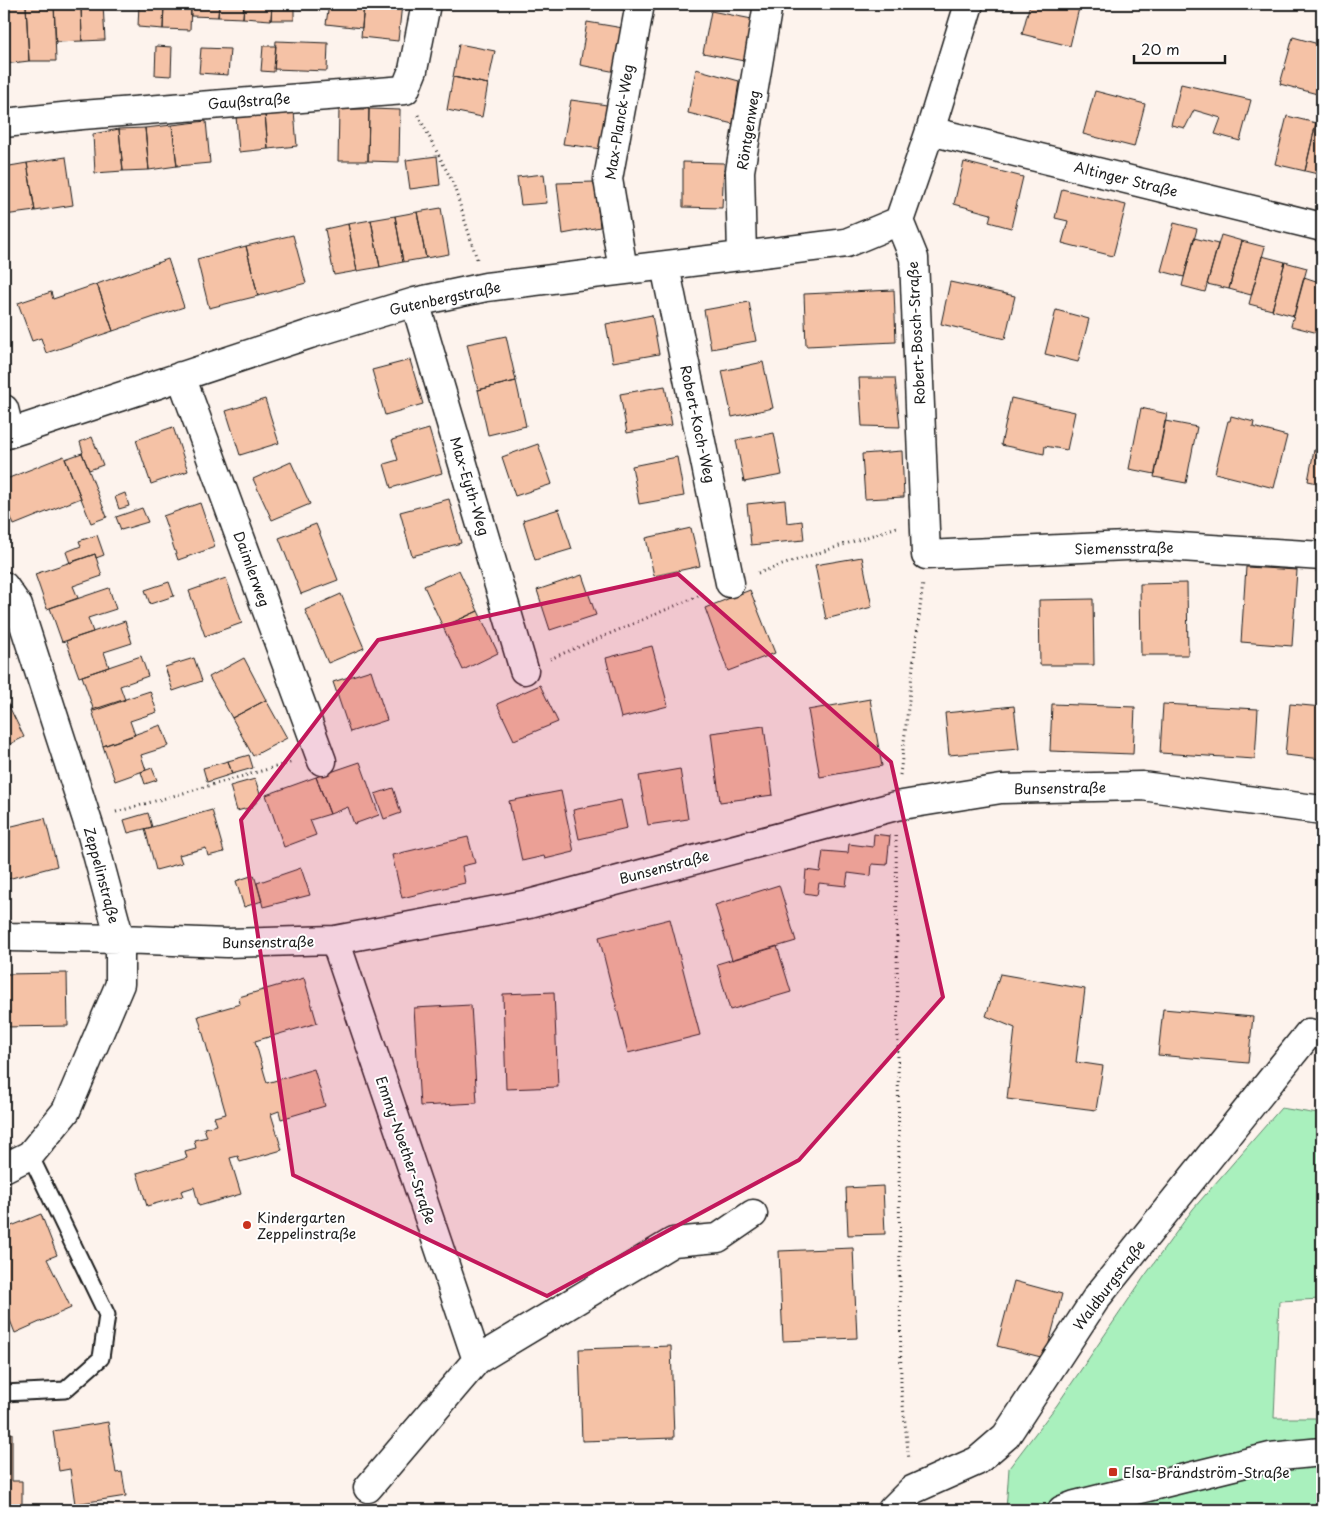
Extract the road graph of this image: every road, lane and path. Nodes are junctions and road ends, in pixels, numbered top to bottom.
1 (426, 4) edge
2 (640, 4) edge
3 (768, 4) edge
4 (969, 4) edge
5 (405, 90) junction
6 (4, 123) edge
7 (930, 131) junction
8 (899, 221) junction
9 (1322, 227) edge
10 (742, 256) junction
11 (665, 266) junction
12 (623, 270) junction
13 (486, 287) junction
14 (415, 302) junction
15 (181, 376) junction
16 (6, 426) edge
17 (926, 555) junction
18 (1322, 556) edge
19 (730, 583) dead end
20 (4, 586) edge
21 (524, 670) dead end
22 (321, 758) joint
23 (896, 806) junction
24 (1322, 810) edge
25 (87, 820) junction
26 (4, 936) edge
27 (120, 939) junction
28 (335, 940) junction
29 (1309, 1033) dead end
30 (30, 1155) junction
31 (4, 1168) edge
32 (753, 1214) dead end
33 (478, 1360) junction
34 (4, 1393) edge
35 (1322, 1452) edge
36 (368, 1488) dead end
37 (912, 1490) junction
38 (892, 1510) edge
39 (1062, 1510) edge

1 - 5 street
2 - 12 street, Max-Planck-Weg
3 - 10 street, Röntgenweg
4 - 7 street
5 - 6 street, Gaußstraße
5 - 13 path
7 - 8 street
7 - 9 street, Altinger Straße
8 - 10 street, Gutenbergstraße
8 - 17 street, Robert-Bosch-Straße
10 - 11 street, Gutenbergstraße
11 - 12 street, Gutenbergstraße
11 - 19 street, Robert-Koch-Weg
12 - 13 street, Gutenbergstraße
13 - 14 street, Gutenbergstraße
14 - 15 street, Gutenbergstraße
14 - 21 street, Max-Eyth-Weg
15 - 16 street, Gutenbergstraße
15 - 22 street, Daimlerweg
17 - 18 street, Siemensstraße
17 - 23 path
20 - 25 street, Zeppelinstraße
22 - 25 path
23 - 24 street, Bunsenstraße
23 - 28 street, Bunsenstraße
23 - 37 path
25 - 27 street, Zeppelinstraße
26 - 27 street, Bunsenstraße
27 - 28 street, Bunsenstraße
27 - 30 street, Zeppelinstraße
28 - 33 street, Emmy-Noether-Straße
29 - 37 street, Waldburgstraße
30 - 31 street, Zeppelinstraße
30 - 34 lane
32 - 33 street
33 - 36 street
35 - 39 street
37 - 38 street, Waldburgstraße

